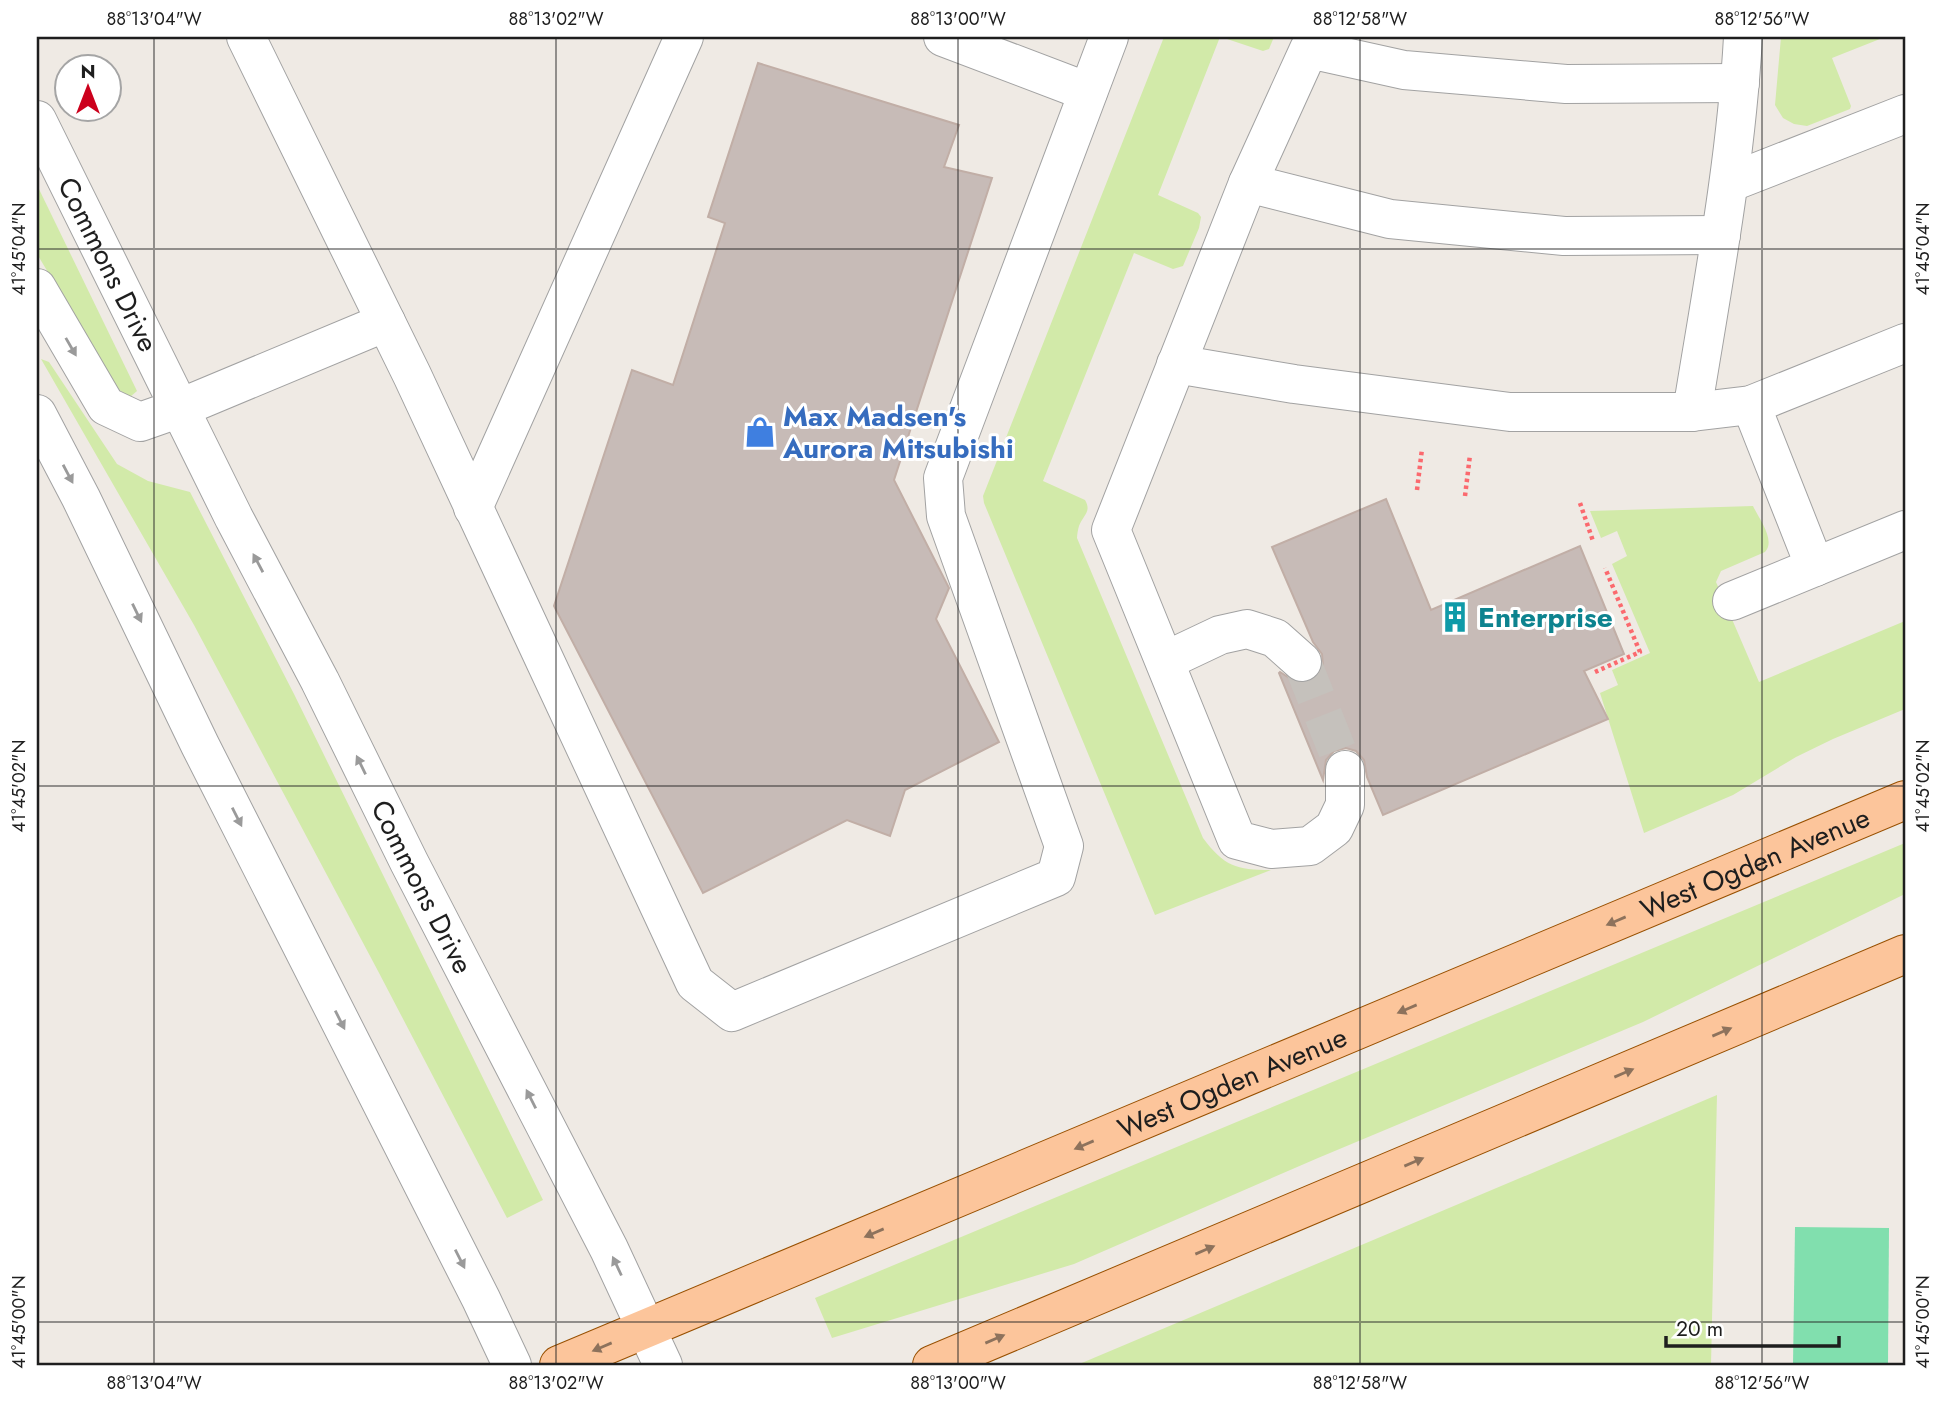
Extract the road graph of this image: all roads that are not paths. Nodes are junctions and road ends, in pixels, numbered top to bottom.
1 (246, 37) edge
2 (684, 37) edge
3 (943, 37) edge
4 (1109, 37) edge
5 (1742, 37) edge
6 (1740, 83) junction
7 (1088, 92) junction
8 (1905, 114) edge
9 (37, 120) edge
10 (1248, 183) junction
11 (1728, 183) junction
12 (1721, 235) junction
13 (37, 288) edge
14 (386, 322) junction
15 (1905, 343) edge
16 (1176, 364) junction
17 (1751, 405) junction
18 (180, 408) junction
19 (1692, 412) junction
20 (37, 414) edge
21 (473, 508) junction
22 (1905, 530) edge
23 (1815, 567) junction
24 (1732, 601) dead end
25 (1165, 661) junction
26 (1302, 662) tunnel mouth
27 (1345, 770) tunnel mouth
28 (1905, 800) edge
29 (1905, 954) edge
30 (645, 1328) junction
31 (512, 1365) edge
32 (559, 1365) edge
33 (663, 1365) edge
34 (932, 1365) edge

1 - 14 street
2 - 21 street
3 - 7 street
4 - 7 street
5 - 6 street
6 - 10 street
6 - 11 street
7 - 21 street
8 - 11 street
9 - 18 street, Commons Drive
10 - 12 street
10 - 16 street
11 - 12 street
12 - 19 street
13 -> 18 street
14 - 18 street
14 - 21 street
15 - 17 street
16 - 19 street
16 - 25 street
17 - 19 street
17 - 23 street
30 -> 18 street, Commons Drive
20 -> 31 street
22 - 23 street
23 - 24 street
25 - 26 street
25 - 27 street
28 -> 30 main road, West Ogden Avenue
34 -> 29 main road
30 -> 32 main road, West Ogden Avenue
30 - 33 street, Commons Drive

